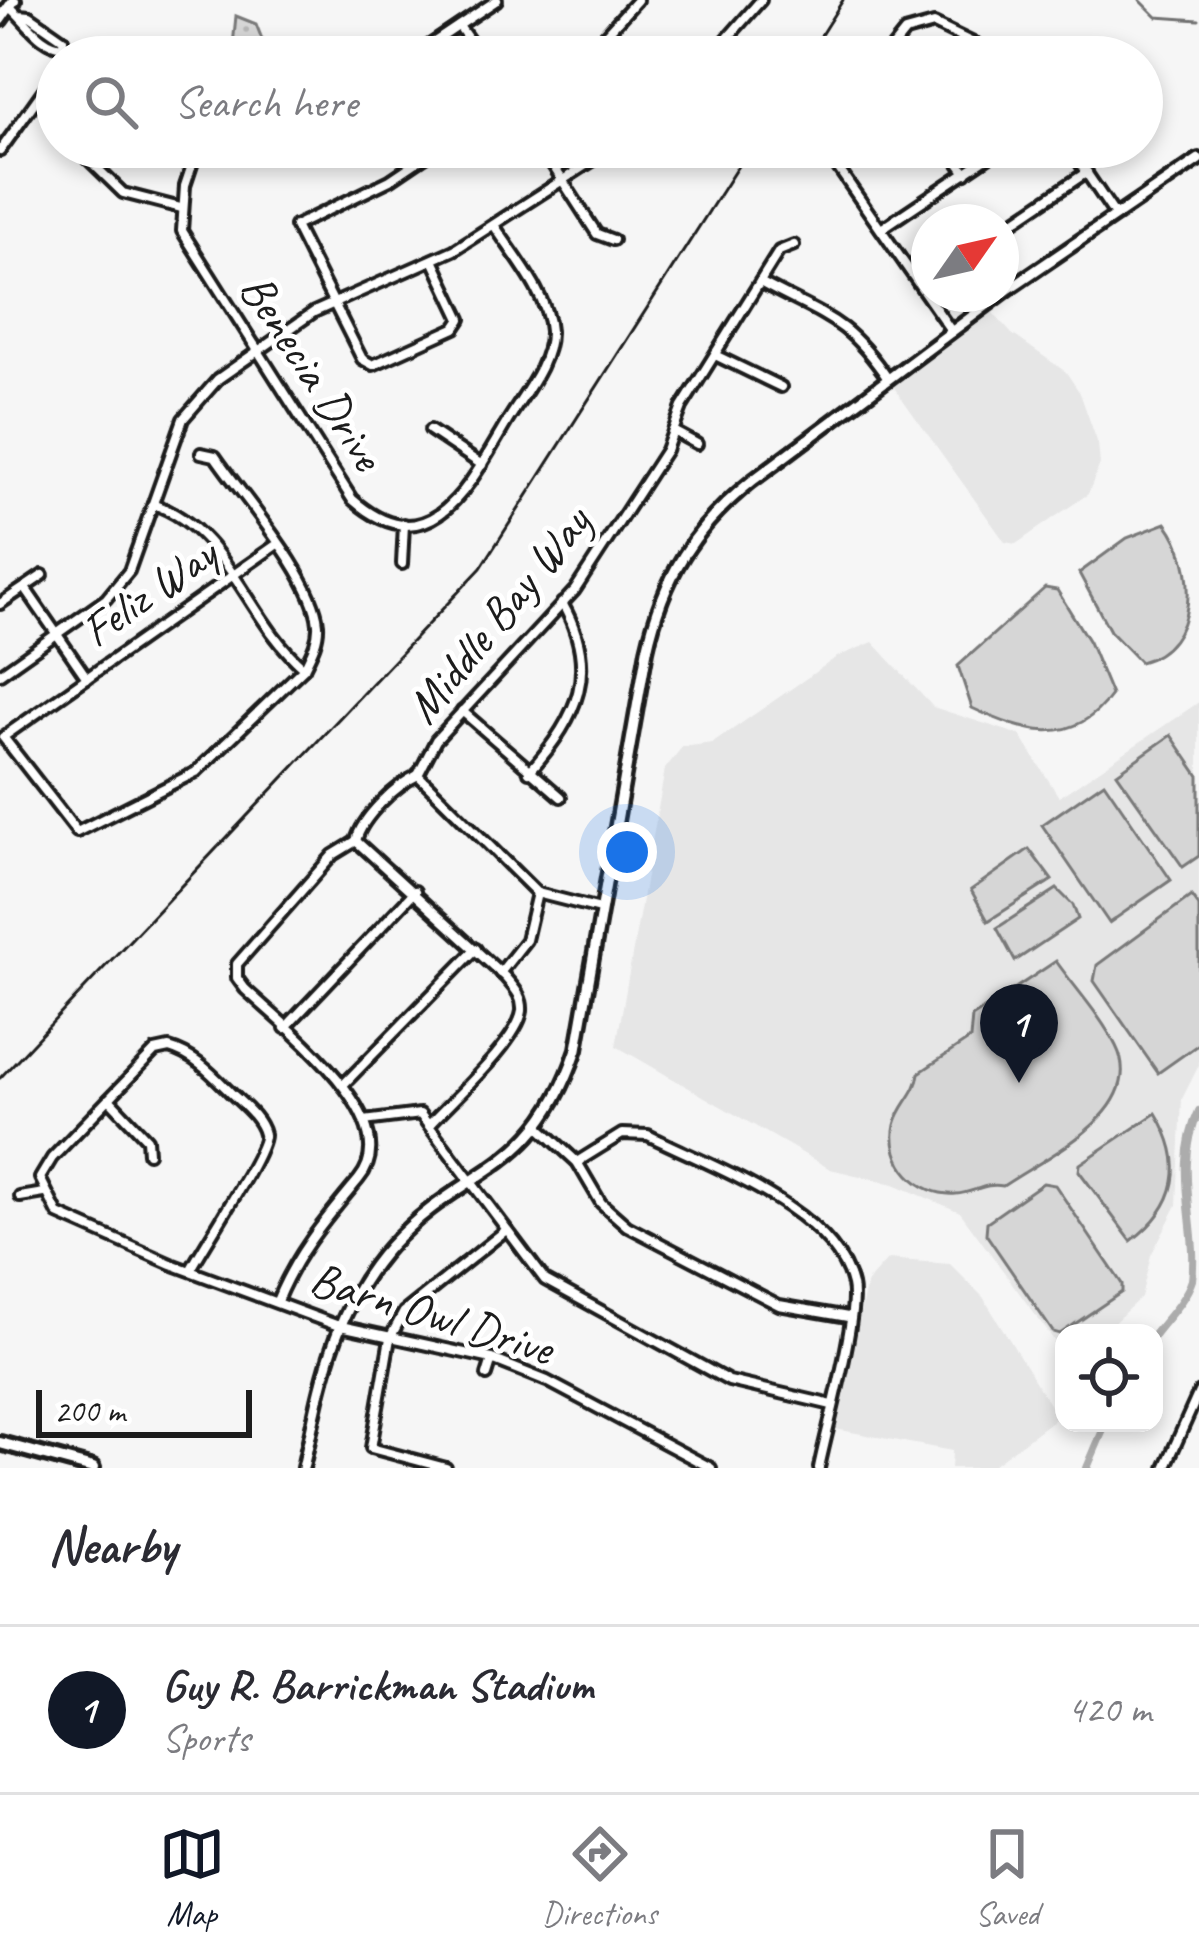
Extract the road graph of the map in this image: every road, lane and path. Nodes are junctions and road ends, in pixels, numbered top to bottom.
1 (497, 0) edge
2 (637, 0) edge
3 (761, 0) edge
4 (14, 7) edge
5 (0, 20) edge
6 (459, 26) junction
7 (40, 36) edge
8 (444, 36) edge
9 (466, 36) edge
10 (604, 36) edge
11 (729, 36) edge
12 (902, 36) edge
13 (959, 36) edge
14 (36, 100) edge
15 (0, 151) edge
16 (1199, 159) edge
17 (98, 168) edge
18 (192, 168) edge
19 (409, 168) edge
20 (554, 168) edge
21 (581, 168) edge
22 (838, 168) edge
23 (963, 168) edge
24 (972, 168) edge
25 (1084, 168) edge
26 (966, 172) junction
27 (1087, 172) junction
28 (562, 180) junction
29 (181, 208) junction
30 (1115, 215) junction
31 (1019, 218) edge
32 (494, 225) junction
33 (881, 229) junction
34 (613, 240) dead end
35 (794, 245) dead end
36 (434, 260) junction
37 (911, 273) edge
38 (760, 282) junction
39 (332, 303) junction
40 (938, 312) edge
41 (952, 332) junction
42 (259, 350) junction
43 (715, 355) junction
44 (888, 379) junction
45 (781, 387) dead end
46 (430, 430) dead end
47 (673, 431) junction
48 (698, 444) dead end
49 (201, 453) dead end
50 (482, 465) junction
51 (152, 505) junction
52 (404, 524) junction
53 (276, 545) junction
54 (402, 564) dead end
55 (43, 575) dead end
56 (232, 575) junction
57 (25, 588) junction
58 (562, 602) junction
59 (0, 604) edge
60 (58, 634) junction
61 (304, 668) junction
62 (0, 674) edge
63 (87, 677) junction
64 (462, 712) junction
65 (3, 737) edge
66 (529, 772) junction
67 (418, 775) junction
68 (561, 797) dead end
69 (356, 841) junction
70 (415, 891) junction
71 (537, 892) junction
72 (600, 909) junction
73 (476, 949) junction
74 (500, 973) junction
75 (285, 1028) junction
76 (343, 1084) junction
77 (109, 1099) junction
78 (364, 1121) junction
79 (431, 1123) junction
80 (539, 1127) junction
81 (148, 1154) dead end
82 (577, 1162) junction
83 (473, 1183) junction
84 (44, 1193) junction
85 (20, 1197) dead end
86 (505, 1231) junction
87 (190, 1271) junction
88 (277, 1301) junction
89 (848, 1316) junction
90 (337, 1325) junction
91 (390, 1338) junction
92 (492, 1359) junction
93 (487, 1375) dead end
94 (1199, 1392) edge
95 (832, 1405) junction
96 (0, 1443) edge
97 (93, 1468) edge
98 (303, 1468) edge
99 (446, 1468) edge
100 (710, 1468) edge
101 (819, 1468) edge
102 (1165, 1468) edge

1 - 6 street
2 - 10 street
3 - 11 street
4 - 5 main road
4 - 7 street
6 - 8 street
6 - 9 street
12 - 13 street
14 - 15 street
16 - 30 street
17 - 29 street
18 - 29 street
19 - 39 street
20 - 28 street
21 - 28 street
22 - 33 street
23 - 26 street
24 - 26 street
25 - 27 street
26 - 33 street
27 - 30 street
27 - 31 street
28 - 32 street
28 - 34 street
29 - 42 street, Benecia Drive
30 - 41 street
32 - 36 street
32 - 50 street, Benecia Drive
33 - 37 street
35 - 38 street, Middle Bay Way
36 - 39 street
36 - 39 street
38 - 43 street, Middle Bay Way
38 - 44 street
39 - 42 street
40 - 41 street
41 - 44 street
42 - 51 street
42 - 52 street, Benecia Drive
43 - 45 street
43 - 47 street, Middle Bay Way
44 - 72 street
46 - 50 street
47 - 48 street
47 - 58 street, Middle Bay Way
49 - 53 street
50 - 52 street, Benecia Drive
51 - 56 street
51 - 60 street
52 - 54 street
53 - 56 street, Feliz Way
53 - 61 street
55 - 57 street
56 - 61 street
56 - 63 street, Feliz Way
57 - 59 street
57 - 60 street
58 - 64 street, Middle Bay Way
58 - 66 street
60 - 62 street
60 - 63 street
61 - 65 street
63 - 65 street, Feliz Way
64 - 66 street
64 - 67 street, Middle Bay Way
66 - 68 street
67 - 69 street
67 - 71 street, Middle Bay Way
69 - 70 street
69 - 75 street
70 - 73 street
70 - 75 street
71 - 72 street, Middle Bay Way
71 - 74 street
72 - 80 street
73 - 74 street
73 - 76 street
74 - 79 street
75 - 76 street
76 - 78 street
77 - 81 street
77 - 84 street
77 - 87 street
78 - 79 street
78 - 88 street
79 - 83 street
80 - 82 street
80 - 83 street
82 - 89 street
82 - 89 street
83 - 86 street
83 - 90 street
84 - 85 street
84 - 87 street, Barn Owl Drive
86 - 91 street
86 - 95 street
87 - 88 street, Barn Owl Drive
88 - 90 street, Barn Owl Drive
89 - 95 street
90 - 91 street, Barn Owl Drive
90 - 98 street
91 - 92 street, Barn Owl Drive
91 - 99 street
92 - 93 street
92 - 100 street, Barn Owl Drive
94 - 102 street
95 - 101 street
96 - 97 main road

